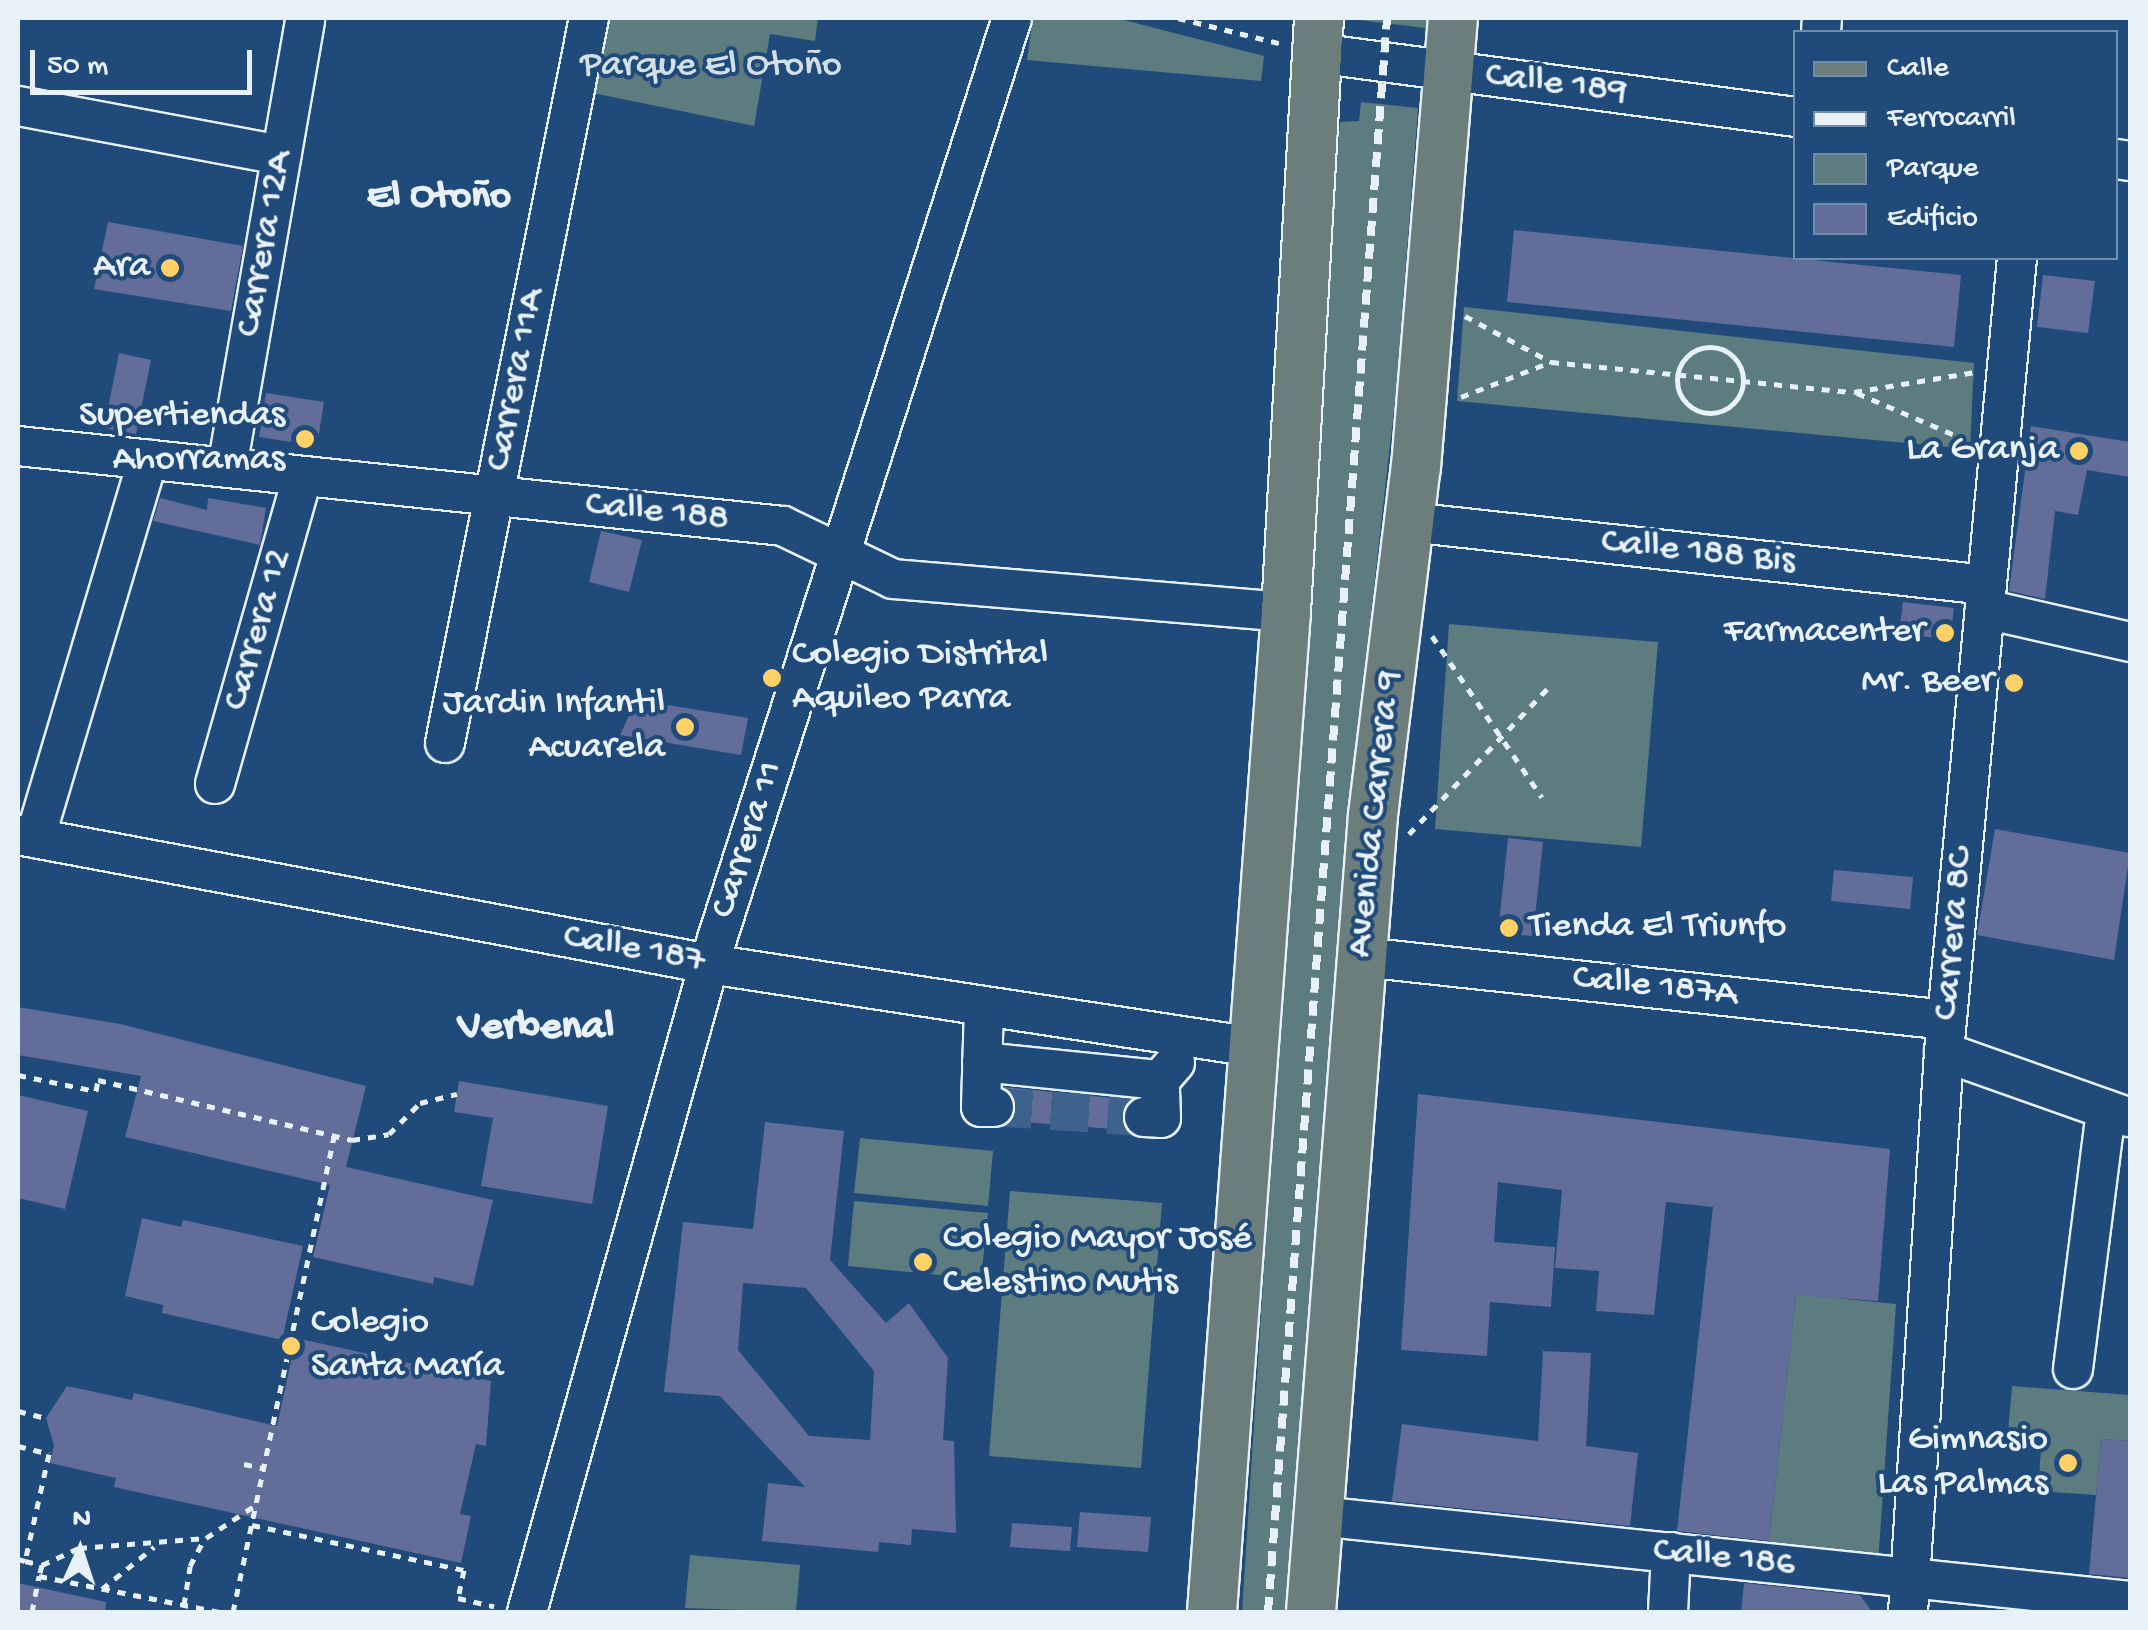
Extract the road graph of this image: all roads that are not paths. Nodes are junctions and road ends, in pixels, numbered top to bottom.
1 (588, 18) edge
2 (1012, 18) edge
3 (1453, 18) edge
4 (305, 20) dead end
5 (1307, 38) edge
6 (1449, 71) junction
7 (18, 106) edge
8 (1793, 117) edge
9 (282, 155) junction
10 (2017, 260) edge
11 (18, 446) edge
12 (148, 460) junction
13 (227, 468) junction
14 (303, 476) junction
15 (494, 496) junction
16 (1409, 522) junction
17 (840, 554) junction
18 (1986, 597) junction
19 (1286, 612) junction
20 (2130, 642) edge
21 (445, 743) dead end
22 (216, 784) dead end
23 (26, 836) edge
24 (1362, 957) junction
25 (709, 964) junction
26 (984, 1006) junction
27 (1074, 1020) junction
28 (1946, 1036) junction
29 (1197, 1038) junction
30 (1254, 1047) junction
31 (982, 1062) junction
32 (1070, 1071) junction
33 (1160, 1080) junction
34 (994, 1107) dead end
35 (2118, 1114) edge
36 (1144, 1117) dead end
37 (2073, 1369) dead end
38 (1318, 1516) junction
39 (1671, 1552) junction
40 (1909, 1596) edge
41 (2130, 1601) edge
42 (516, 1611) edge
43 (1212, 1612) edge
44 (1310, 1612) edge
45 (1668, 1612) edge

1 - 15 street, Carrera 11A
2 - 17 street, Carrera 11
3 - 6 main road, Avenida Carrera 9
4 - 9 street, Carrera 12A
5 - 6 street, Calle 189
5 - 19 main road
6 - 8 street, Calle 189
6 - 16 main road, Avenida Carrera 9
7 - 9 street
9 - 13 street, Carrera 12A
10 - 18 street, Carrera 8C
11 - 12 street, Calle 188
12 - 13 street, Calle 188
12 - 23 street
13 - 14 street, Calle 188
14 - 15 street, Calle 188
14 - 22 street, Carrera 12
15 - 17 street, Calle 188
15 - 21 street, Carrera 11A
16 - 18 street, Calle 188 Bis
16 - 24 main road, Avenida Carrera 9
17 - 19 street, Calle 188
17 - 25 street, Carrera 11
18 - 20 street
18 - 28 street, Carrera 8C
19 - 30 main road
23 - 25 street, Calle 187
24 - 28 street, Calle 187A
24 - 38 main road, Avenida Carrera 9
25 - 26 street, Calle 187
25 - 42 street, Carrera 11
26 - 27 street, Calle 187
26 - 31 street
27 - 29 street, Calle 187
27 - 32 street
28 - 35 street, Calle 187A
28 - 40 street, Carrera 8C
29 - 30 street, Calle 187
29 - 33 street
30 - 43 main road
31 - 32 street
31 - 34 street
32 - 33 street
33 - 36 street
35 - 37 street
38 - 39 street, Calle 186
38 - 44 main road, Avenida Carrera 9
39 - 40 street, Calle 186
39 - 45 street
40 - 41 street, Calle 186

